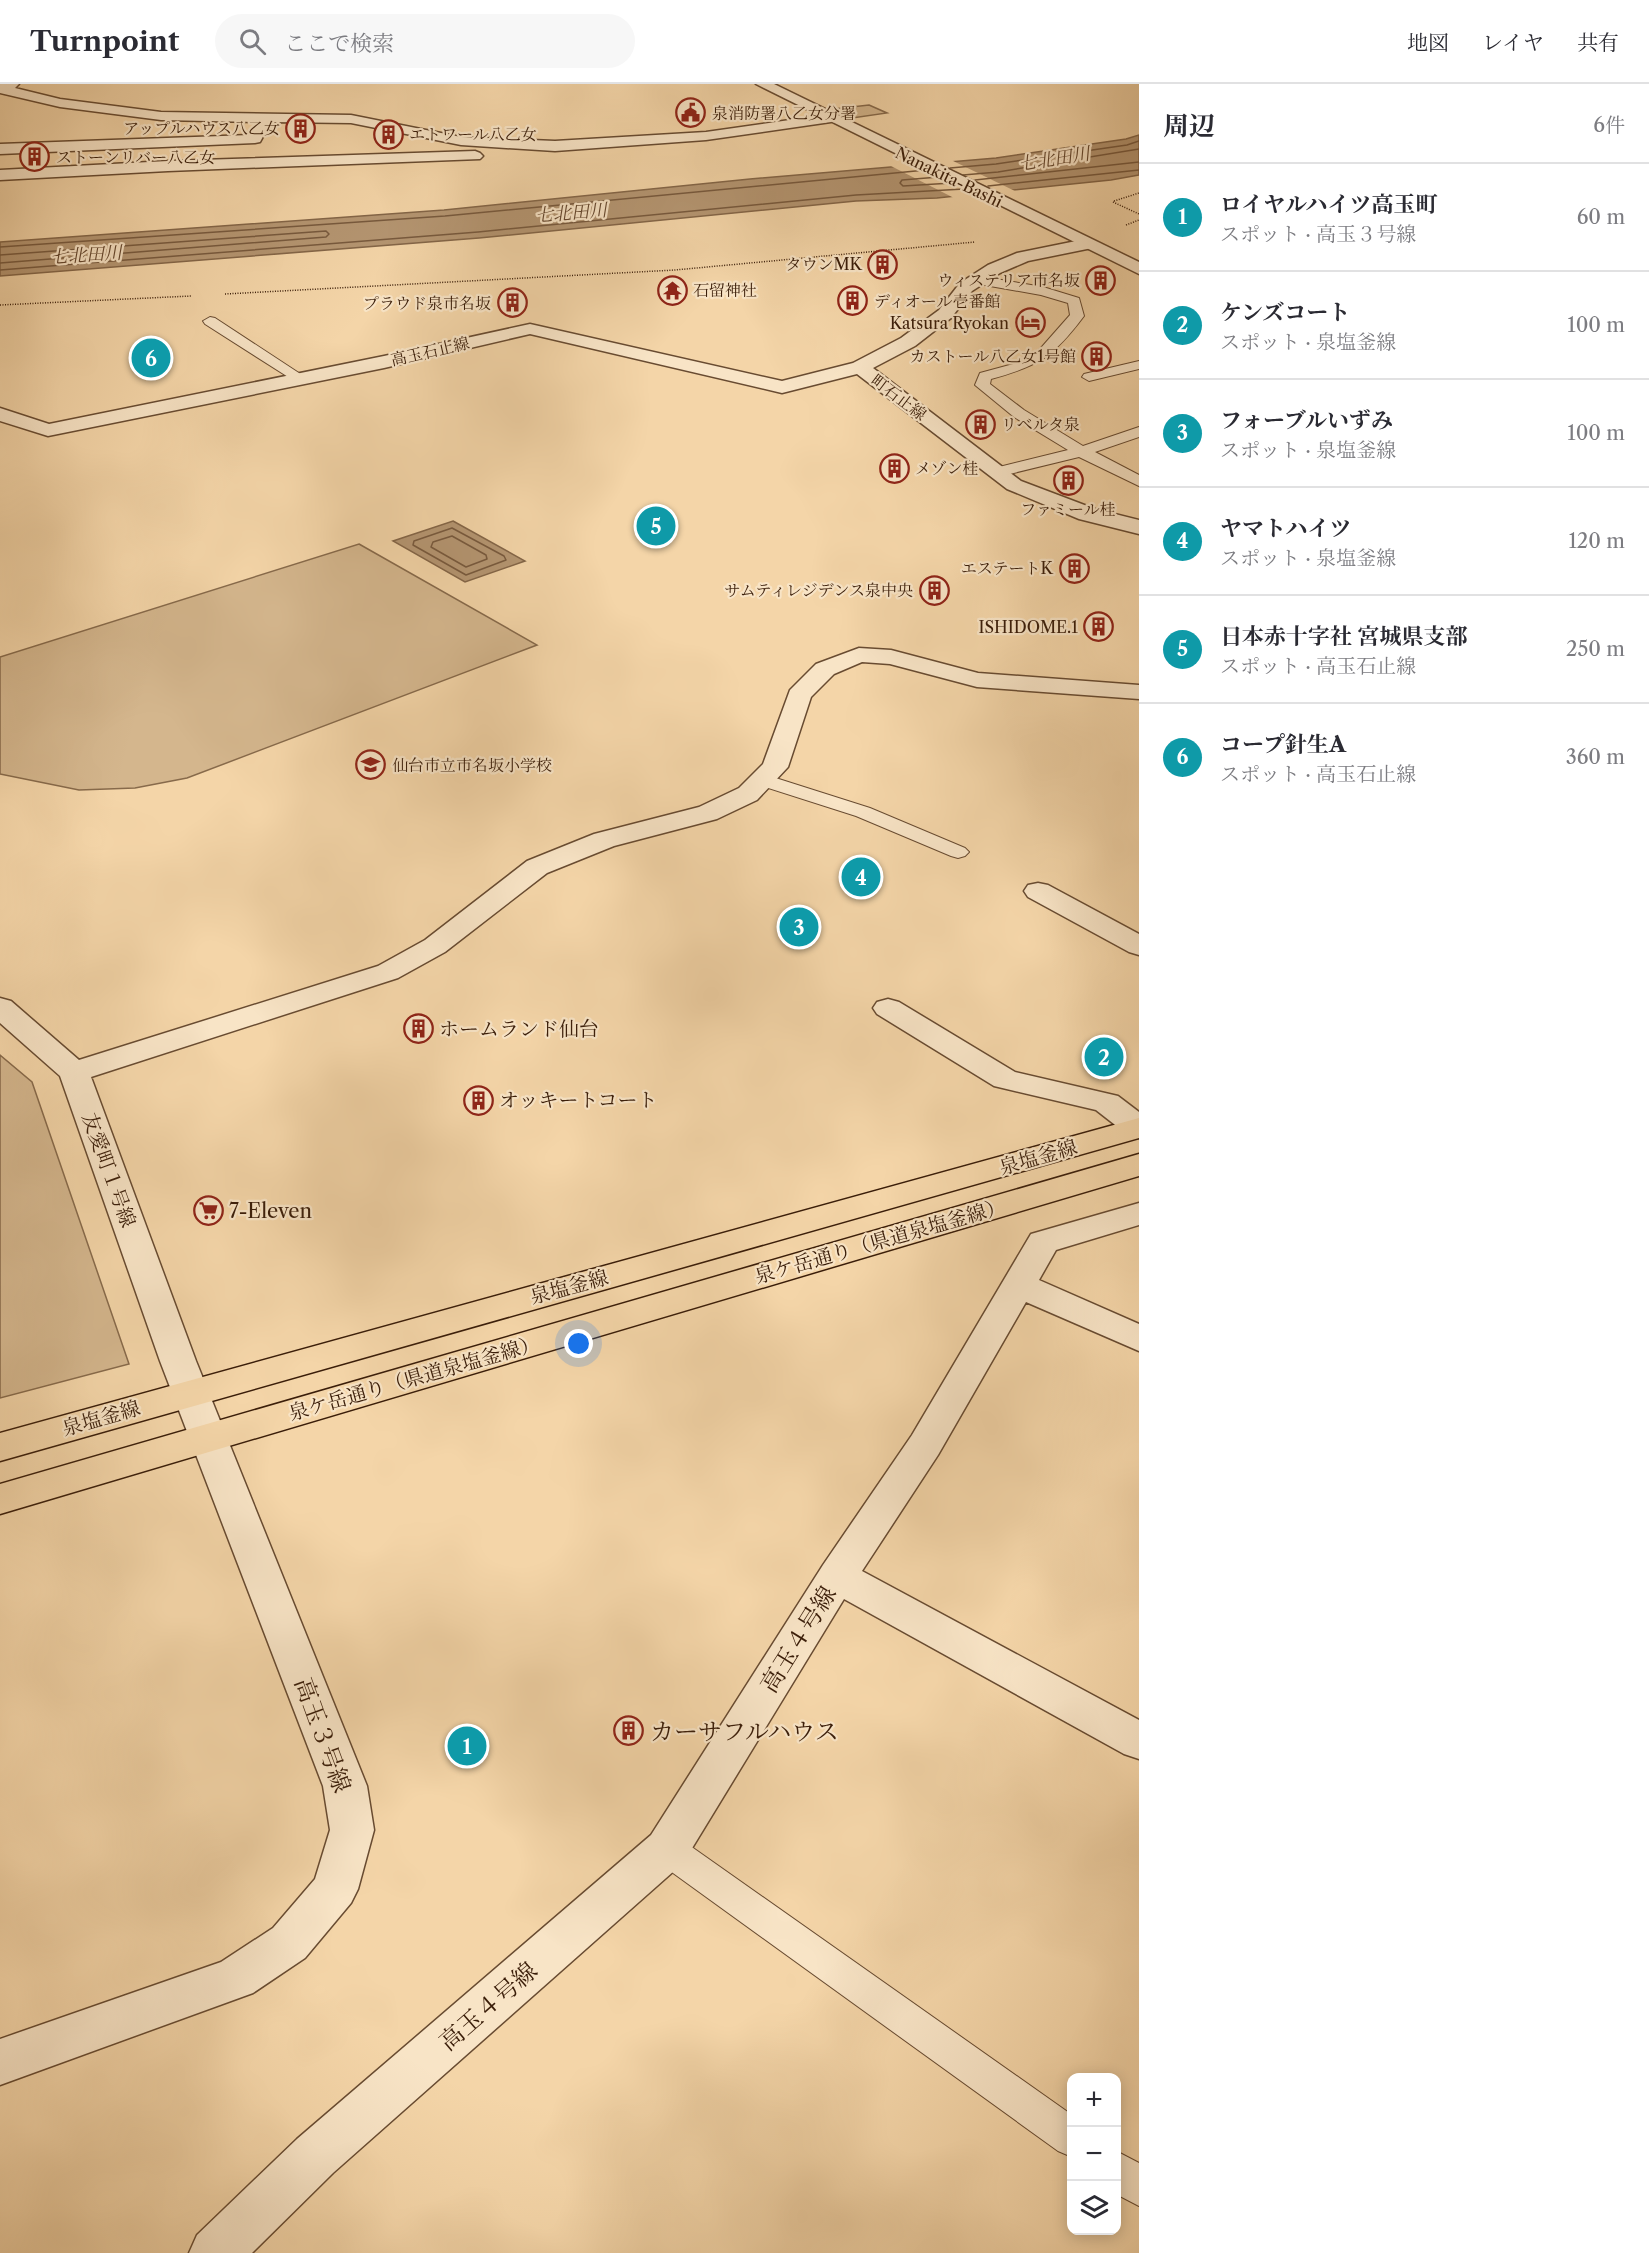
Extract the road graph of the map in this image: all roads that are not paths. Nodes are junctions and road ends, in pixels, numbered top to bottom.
1 (12, 84) edge
2 (763, 84) edge
3 (33, 97) junction
4 (11, 106) dead end
5 (266, 117) junction
6 (831, 118) junction
7 (555, 146) junction
8 (0, 148) edge
9 (0, 175) edge
10 (1086, 244) junction
11 (1139, 269) edge
12 (978, 280) junction
13 (210, 321) dead end
14 (1139, 365) edge
15 (860, 368) junction
16 (1089, 377) dead end
17 (302, 379) junction
18 (0, 414) edge
19 (1139, 432) edge
20 (1079, 452) junction
21 (997, 472) junction
22 (1139, 481) edge
23 (1139, 527) edge
24 (1139, 692) edge
25 (763, 780) junction
26 (958, 852) dead end
27 (1038, 891) dead end
28 (1139, 946) edge
29 (0, 1007) edge
30 (888, 1008) dead end
31 (74, 1072) junction
32 (1139, 1128) edge
33 (1139, 1165) edge
34 (1139, 1214) edge
35 (1019, 1285) junction
36 (1139, 1338) edge
37 (184, 1377) junction
38 (209, 1439) junction
39 (0, 1447) edge
40 (0, 1499) edge
41 (837, 1576) junction
42 (1139, 1741) edge
43 (667, 1849) junction
44 (0, 2062) edge
45 (1067, 2135) edge
46 (1121, 2174) edge
47 (1139, 2187) edge
48 (215, 2253) edge

1 - 3 street
2 - 6 street, Nanakita-Bashi
3 - 4 street
3 - 5 street
5 - 7 street
5 - 8 street
6 - 7 street
6 - 10 street, Nanakita-Bashi
7 - 9 street
10 - 11 street, Nanakita-Bashi
10 - 12 street, 町石止線
12 - 15 street, 町石止線
12 - 20 lane
13 - 17 lane
14 - 16 lane
15 - 17 street, 高玉石止線
15 - 21 street, 町石止線
17 - 18 street, 高玉石止線
19 - 20 lane
20 - 21 lane
20 - 22 lane
21 - 23 street, 町石止線
24 - 25 street
25 - 26 lane
25 - 31 street
27 - 28 street
29 - 31 street, 友愛町１号線
30 - 32 street
31 - 37 street, 友愛町１号線
32 - 37 main road, 泉塩釜線
33 - 38 main road, 泉ケ岳通り（県道泉塩釜線）
34 - 35 street, 高玉４号線
35 - 36 street
35 - 41 street, 高玉４号線
37 - 38 street, 高玉３号線
37 - 39 main road, 泉塩釜線
38 - 40 main road, 泉ケ岳通り（県道泉塩釜線）
38 - 44 street, 高玉３号線
41 - 42 street
41 - 43 street, 高玉４号線
43 - 45 lane
43 - 48 street, 高玉４号線
46 - 47 lane

